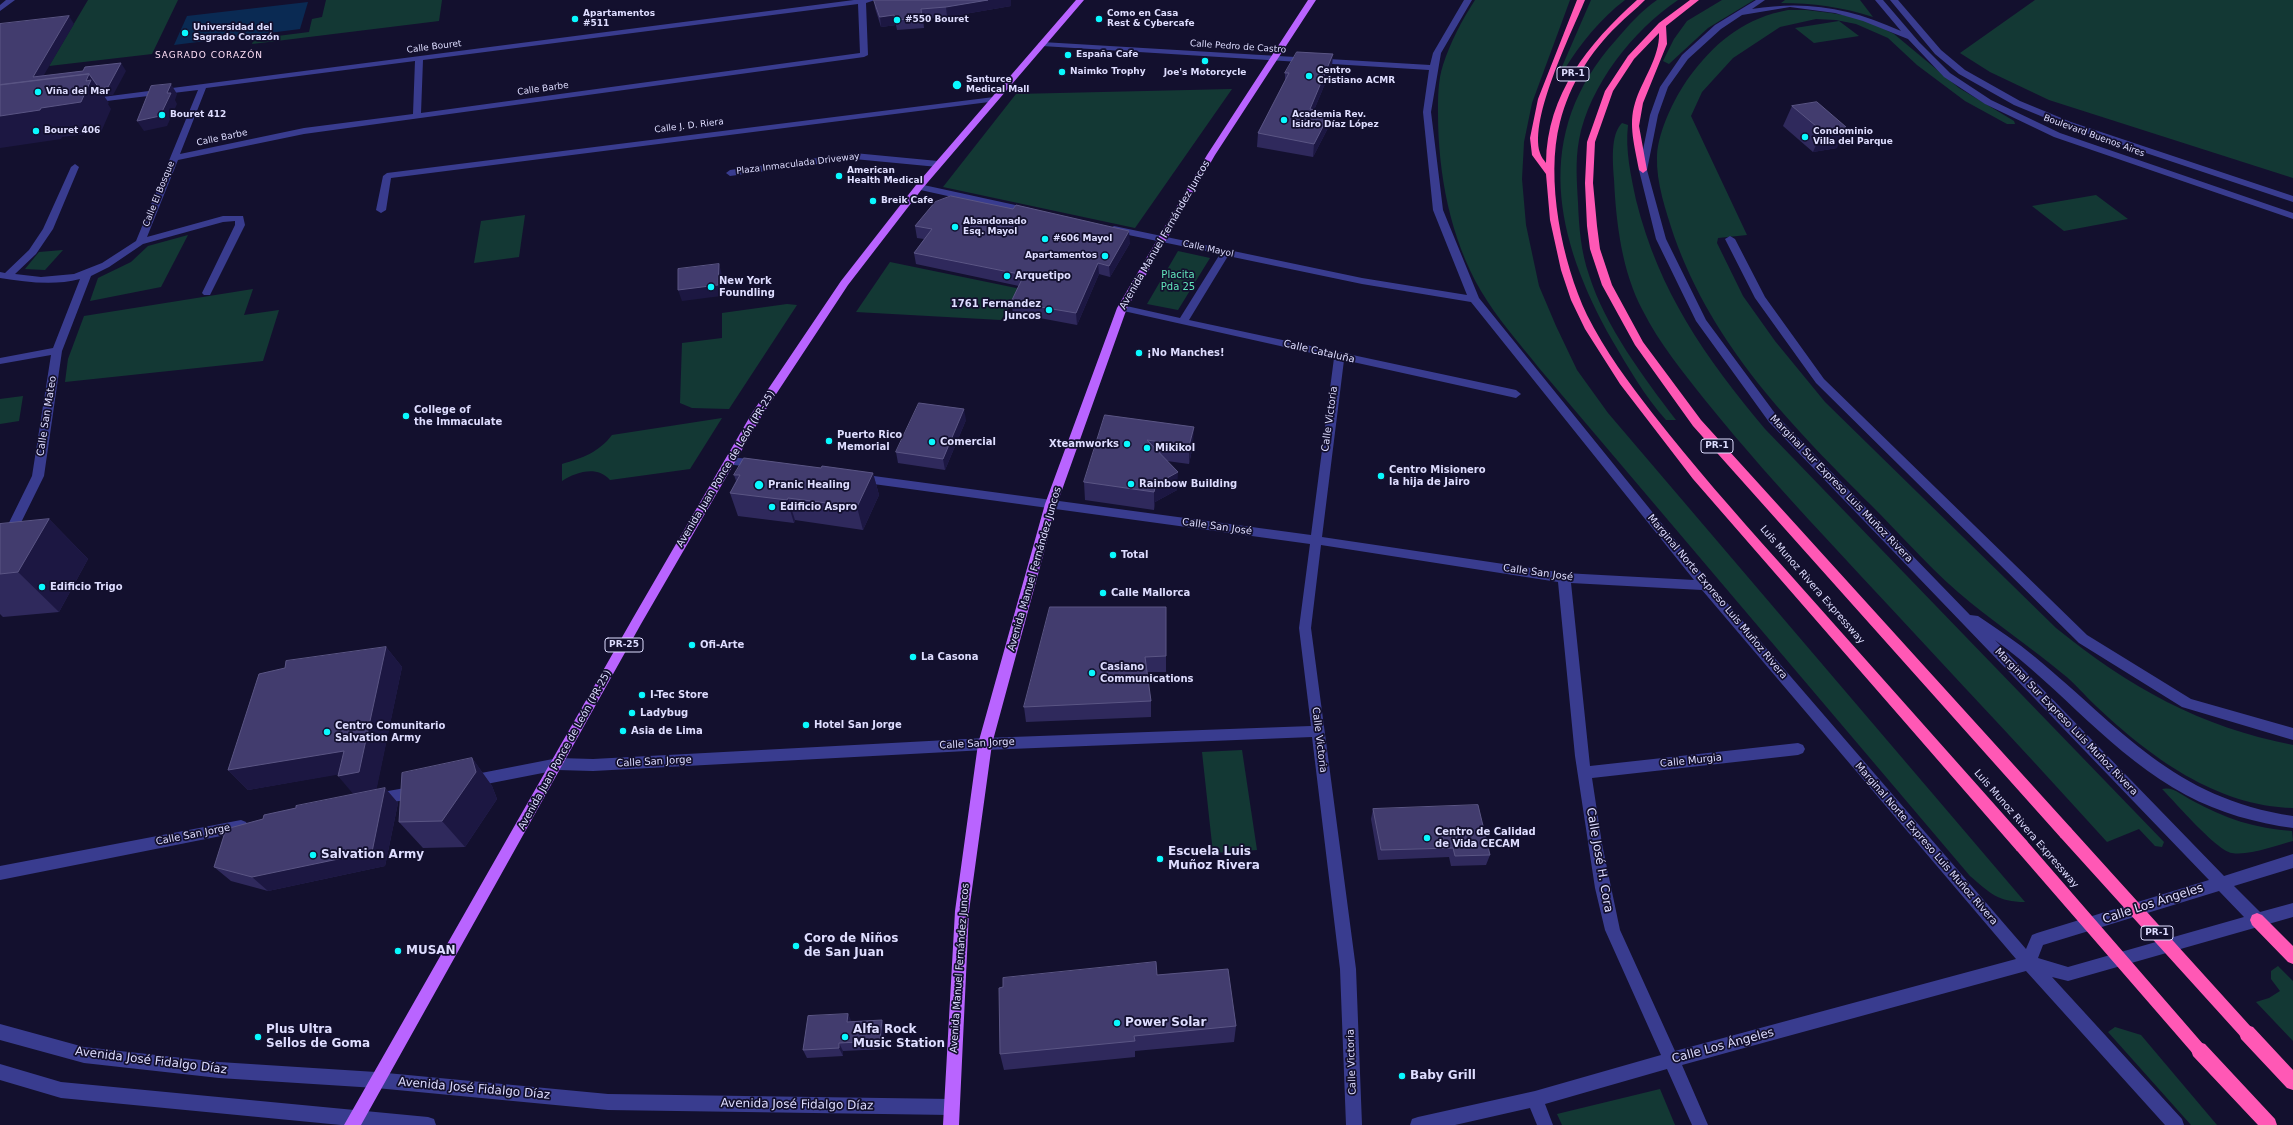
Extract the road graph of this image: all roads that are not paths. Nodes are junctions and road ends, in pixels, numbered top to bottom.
1 (11, 0) edge
2 (871, 0) edge
3 (1080, 0) edge
4 (1312, 0) edge
5 (1468, 0) edge
6 (1581, 0) edge
7 (1641, 0) edge
8 (1695, 0) edge
9 (1761, 0) edge
10 (1879, 0) edge
11 (1894, 0) edge
12 (861, 1) edge
13 (0, 9) edge
14 (1741, 14) junction
15 (1662, 25) junction
16 (1911, 38) junction
17 (1042, 44) junction
18 (419, 59) junction
19 (1275, 59) junction
20 (1433, 68) junction
21 (203, 86) junction
22 (994, 99) junction
23 (78, 103) edge
24 (2041, 114) junction
25 (417, 116) junction
26 (2029, 122) junction
27 (2068, 124) junction
28 (2057, 135) junction
29 (174, 158) junction
30 (938, 164) junction
31 (75, 167) dead end
32 (1643, 170) junction
33 (1549, 172) junction
34 (730, 173) dead end
35 (919, 188) junction
36 (2293, 198) edge
37 (381, 210) dead end
38 (1040, 213) edge
39 (2293, 216) edge
40 (1102, 226) edge
41 (1162, 239) junction
42 (1730, 239) dead end
43 (140, 242) junction
44 (1225, 253) junction
45 (3, 275) edge
46 (86, 276) junction
47 (207, 292) dead end
48 (1474, 299) junction
49 (1122, 308) junction
50 (1184, 320) junction
51 (57, 351) junction
52 (1339, 356) junction
53 (0, 361) edge
54 (1516, 394) dead end
55 (730, 461) junction
56 (769, 466) edge
57 (847, 477) edge
58 (1051, 504) junction
59 (1314, 540) junction
60 (0, 553) edge
61 (1564, 578) junction
62 (1705, 585) junction
63 (1945, 597) junction
64 (1317, 731) junction
65 (2293, 734) edge
66 (985, 744) junction
67 (1798, 749) dead end
68 (558, 764) junction
69 (1584, 773) junction
70 (457, 784) edge
71 (426, 790) edge
72 (364, 802) edge
73 (2293, 822) edge
74 (256, 823) edge
75 (2293, 861) edge
76 (0, 873) edge
77 (2220, 882) junction
78 (2293, 910) edge
79 (2257, 920) junction
80 (2293, 958) edge
81 (2028, 963) junction
82 (0, 1032) edge
83 (1672, 1060) junction
84 (0, 1072) edge
85 (376, 1080) junction
86 (2293, 1082) edge
87 (1535, 1099) junction
88 (951, 1107) junction
89 (354, 1122) edge
90 (428, 1125) edge
91 (951, 1125) edge
92 (1354, 1125) edge
93 (1418, 1125) edge
94 (1545, 1125) edge
95 (1700, 1125) edge
96 (2176, 1125) edge
97 (2269, 1125) edge

1 - 13 street
2 - 12 street, Calle Bouret
3 - 17 main road, PR-25
4 - 19 main road, Avenida Manuel Fernández Juncos
5 - 20 street, Marginal Norte Expreso Luis Muñoz Rivera
6 - 33 highway
7 - 33 highway, Luis Munoz Rivera Expressway / PR-1
8 - 15 highway, PR-1
9 - 14 street, Marginal Sur Expreso Luis Muñoz Rivera
10 - 16 street, Boulevard Buenos Aires
11 - 24 street, Boulevard Buenos Aires
12 - 18 street, Calle Bouret
12 - 25 street, Calle Barbe
14 - 16 street
14 - 32 street, Marginal Sur Expreso Luis Muñoz Rivera
15 - 32 highway
15 - 86 highway, PR-1, bridge
16 - 26 street, Boulevard Buenos Aires
17 - 19 street, Calle Pedro de Castro
17 - 22 main road, PR-25
18 - 21 street, Calle Bouret
18 - 25 street
19 - 20 street, Calle Pedro de Castro
19 - 41 main road, Avenida Manuel Fernández Juncos
20 - 48 street, Marginal Norte Expreso Luis Muñoz Rivera
21 - 23 street, Calle Bouret
21 - 29 street, Calle El Bosque
22 - 30 main road, PR-25
22 - 37 street, Calle J. D. Riera
24 - 26 street
24 - 27 street, Boulevard Buenos Aires
25 - 29 street, Calle Barbe
26 - 28 street, Boulevard Buenos Aires
27 - 28 street
27 - 36 street, Boulevard Buenos Aires
28 - 39 street, Boulevard Buenos Aires
29 - 43 street, Calle El Bosque
30 - 34 street, Plaza Inmaculada Driveway
30 - 35 main road, PR-25
31 - 45 street
32 - 63 street, Marginal Sur Expreso Luis Muñoz Rivera
33 - 97 highway, Luis Munoz Rivera Expressway / PR-1, bridge
35 - 38 street
35 - 55 main road, Avenida Juan Ponce de León (PR-25) / PR-25
40 - 41 street, Calle Mayol
41 - 44 street, Calle Mayol
41 - 49 main road, Avenida Manuel Fernández Juncos
42 - 65 street
43 - 46 street
43 - 47 street
44 - 48 street, Calle Mayol
44 - 50 street
45 - 46 street
46 - 51 street, Calle San Mateo
48 - 62 street, Marginal Norte Expreso Luis Muñoz Rivera
49 - 50 street, Calle Cataluña
49 - 58 main road, Avenida Manuel Fernández Juncos
50 - 52 street, Calle Cataluña
51 - 53 street
51 - 60 street, Calle San Mateo
52 - 54 street, Calle Cataluña
52 - 59 street, Calle Victoria
55 - 56 street
55 - 68 main road, Avenida Juan Ponce de León (PR-25) / PR-25
57 - 58 street, Calle San José
58 - 59 street, Calle San José
58 - 66 main road, Avenida Manuel Fernández Juncos
59 - 61 street, Calle San José
59 - 64 street, Calle Victoria
61 - 62 street, Calle San José
61 - 69 street, Calle José H. Cora
62 - 81 street, Marginal Norte Expreso Luis Muñoz Rivera
63 - 73 street
63 - 77 street, Marginal Sur Expreso Luis Muñoz Rivera
64 - 66 street, Calle San Jorge
64 - 92 street, Calle Victoria
66 - 68 street, Calle San Jorge
66 - 88 main road, Avenida Manuel Fernández Juncos
67 - 69 street, Calle Murgia
68 - 70 street, Calle San Jorge
68 - 85 main road, Avenida Juan Ponce de León (PR-25) / PR-25
69 - 83 street, Calle José H. Cora
71 - 72 street
74 - 76 street, Calle San Jorge
75 - 77 street, Calle Los Ángeles
77 - 79 street, Marginal Sur Expreso Luis Muñoz Rivera
77 - 81 street, Calle Los Ángeles
78 - 79 street
79 - 80 highway
79 - 81 street
81 - 83 street, Calle Los Ángeles
81 - 96 street, Marginal Norte Expreso Luis Muñoz Rivera
82 - 85 street, Avenida José Fidalgo Díaz
83 - 87 street, Calle Los Ángeles
83 - 95 street, Calle José H. Cora
84 - 89 street
85 - 88 street, Avenida José Fidalgo Díaz
85 - 89 main road, Avenida Juan Ponce de León (PR-25) / PR-25
87 - 93 street, Calle Los Ángeles
87 - 94 street
88 - 91 main road, Avenida Manuel Fernández Juncos
89 - 90 street

